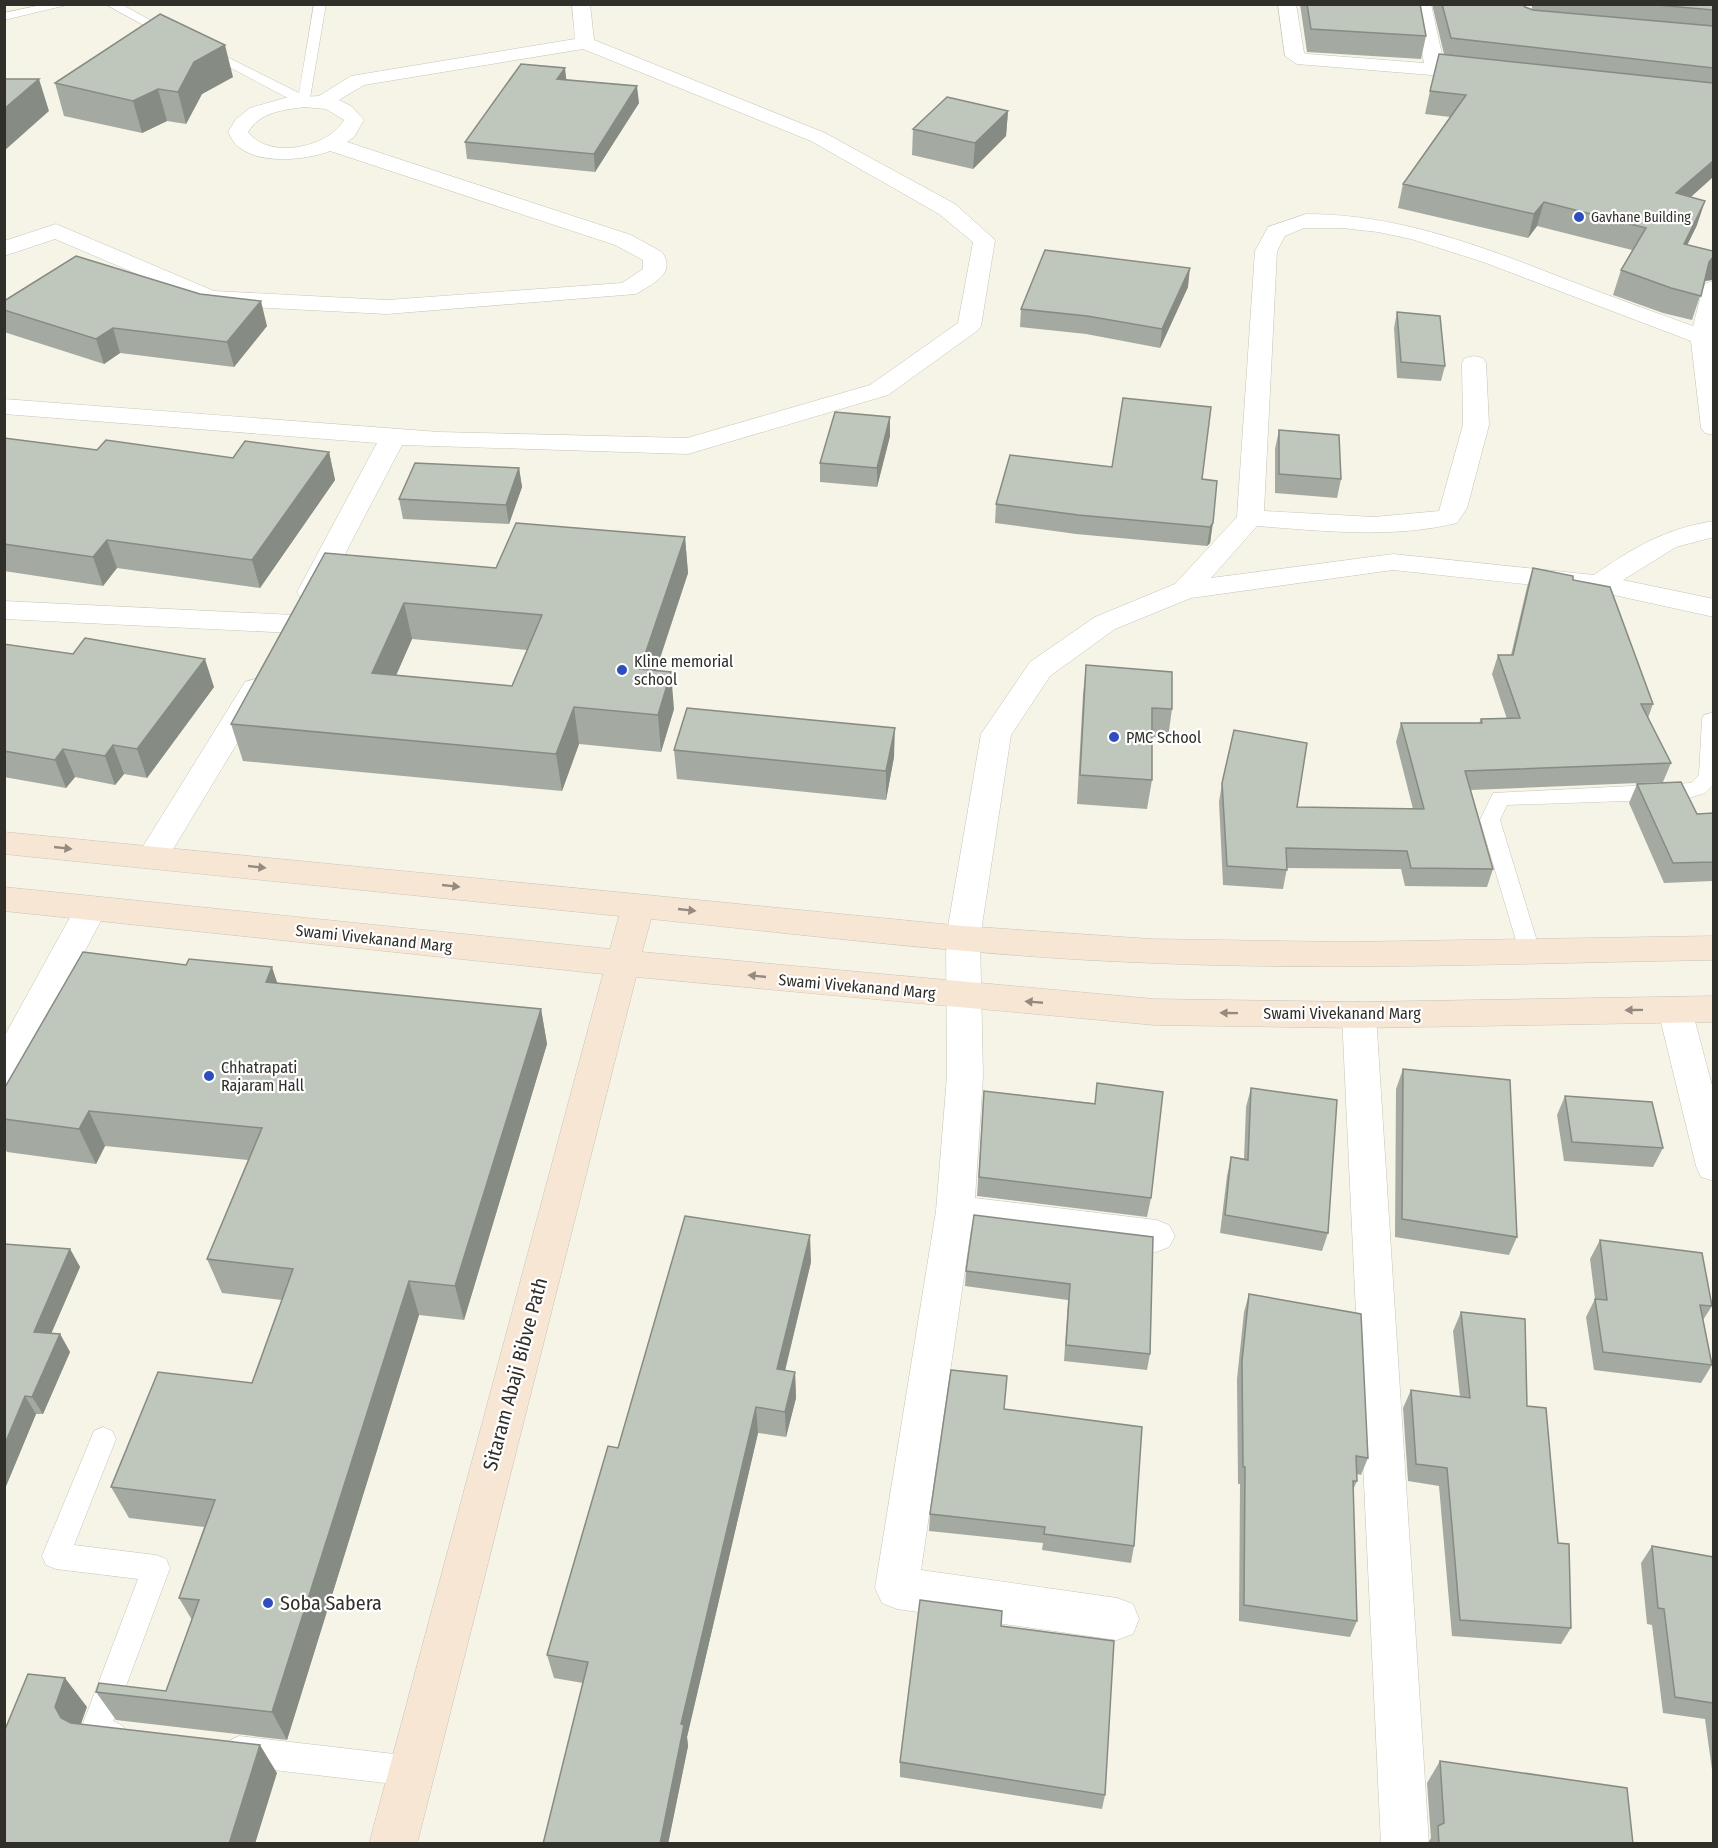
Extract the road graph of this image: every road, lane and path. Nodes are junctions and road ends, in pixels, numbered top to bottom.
1 (64, 4) edge
2 (111, 4) edge
3 (320, 4) edge
4 (581, 4) edge
5 (1287, 4) edge
6 (1422, 4) edge
7 (4, 16) edge
8 (585, 43) junction
9 (1435, 68) junction
10 (1505, 76) edge
11 (314, 102) junction
12 (331, 144) junction
13 (4, 249) edge
14 (1713, 288) edge
15 (1708, 338) edge
16 (1474, 363) dead end
17 (4, 406) edge
18 (1713, 428) edge
19 (393, 437) junction
20 (1250, 518) junction
21 (1713, 529) edge
22 (1600, 584) junction
23 (1185, 590) junction
24 (1713, 608) edge
25 (4, 610) edge
26 (293, 624) junction
27 (1711, 719) dead end
28 (4, 843) edge
29 (153, 856) junction
30 (4, 899) edge
31 (638, 905) junction
32 (91, 909) junction
33 (963, 938) junction
34 (1713, 948) edge
35 (1529, 951) junction
36 (622, 963) junction
37 (964, 996) junction
38 (1713, 1009) edge
39 (1675, 1010) junction
40 (1359, 1015) junction
41 (4, 1071) edge
42 (1713, 1166) edge
43 (955, 1211) junction
44 (1156, 1236) dead end
45 (103, 1439) dead end
46 (1117, 1619) dead end
47 (140, 1739) edge
48 (210, 1748) edge
49 (411, 1771) junction
50 (393, 1844) edge
51 (1406, 1844) edge

1 - 7 lane
2 - 11 lane
3 - 11 lane
4 - 8 street
5 - 9 street
6 - 9 street
8 - 11 street
8 - 19 street
9 - 10 street
11 - 12 street
11 - 12 street
12 - 13 street
14 - 15 street
15 - 18 street
15 - 20 street
16 - 20 street
17 - 19 street
19 - 26 street
20 - 23 street
21 - 22 street
22 - 23 street
22 - 24 street
23 - 33 street
25 - 26 street
26 - 29 street
27 - 35 lane
28 -> 29 main road
29 -> 31 main road
30 - 32 main road, Swami Vivekanand Marg
31 -> 33 main road
31 - 36 main road, Sitaram Abaji Bibve Path
32 - 36 main road, Swami Vivekanand Marg
32 - 41 street
33 - 35 main road
33 - 37 street
34 - 35 main road
37 -> 36 main road, Swami Vivekanand Marg
36 - 49 main road, Sitaram Abaji Bibve Path
40 -> 37 main road, Swami Vivekanand Marg
37 - 43 street
38 - 39 main road, Swami Vivekanand Marg
39 -> 40 main road, Swami Vivekanand Marg
39 - 42 street
40 - 51 street
43 - 44 street
43 - 46 street
45 - 47 lane
48 - 49 lane
49 - 50 main road, Sitaram Abaji Bibve Path

